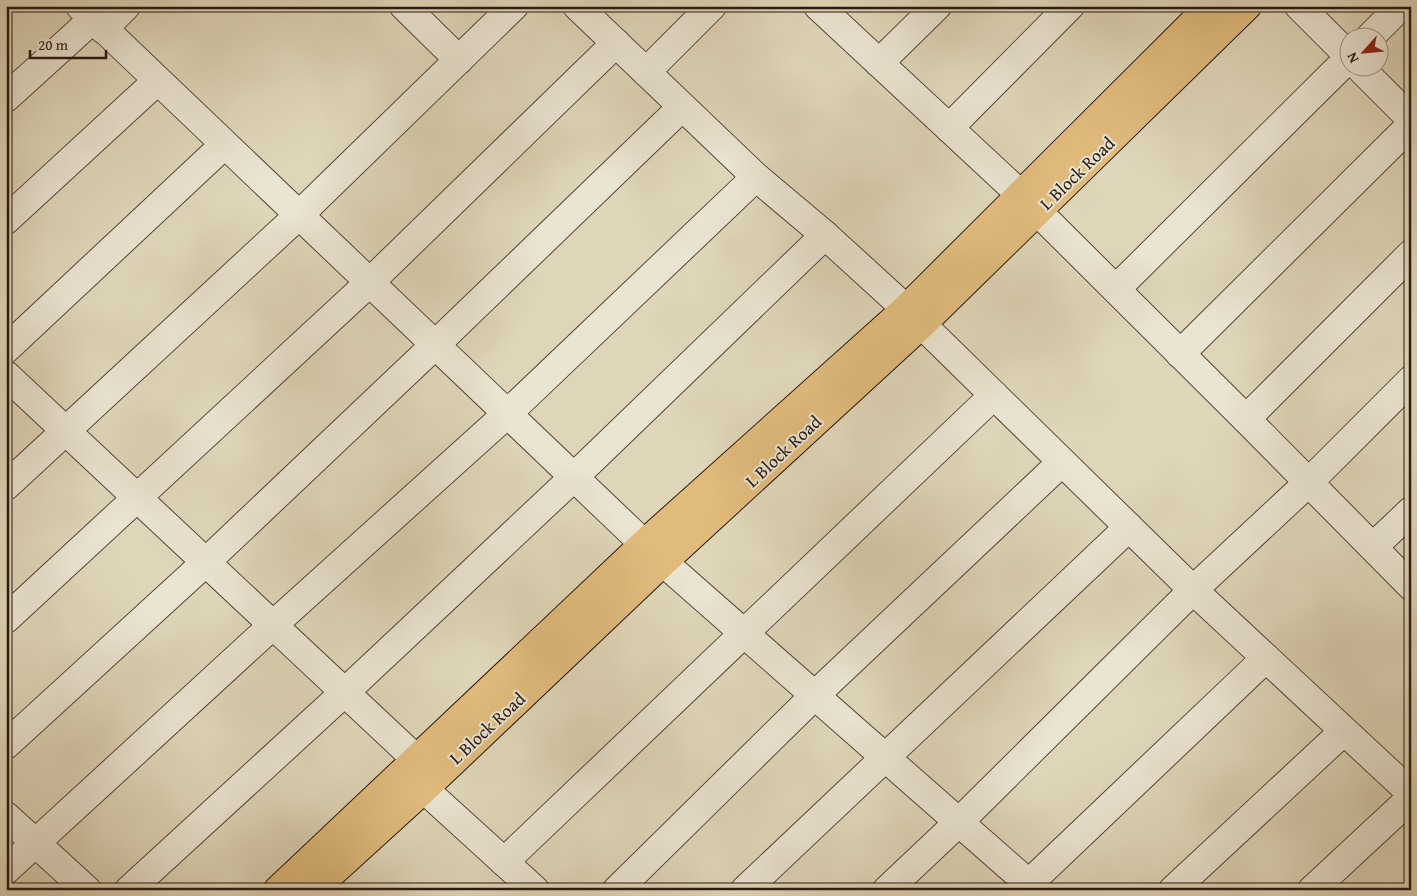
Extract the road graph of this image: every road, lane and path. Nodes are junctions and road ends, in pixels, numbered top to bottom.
1 (126, 6) edge
2 (404, 6) edge
3 (514, 6) edge
4 (577, 6) edge
5 (712, 6) edge
6 (818, 6) edge
7 (937, 6) edge
8 (1070, 6) edge
9 (1210, 6) edge
10 (1247, 6) edge
11 (1299, 6) edge
12 (1401, 6) edge
13 (92, 18) edge
14 (1379, 28) edge
15 (616, 43) junction
16 (1340, 48) edge
17 (459, 60) junction
18 (879, 63) junction
19 (1340, 66) edge
20 (646, 72) junction
21 (1370, 78) edge
22 (157, 80) junction
23 (6, 98) edge
24 (682, 107) junction
25 (1411, 119) edge
26 (1411, 125) edge
27 (950, 128) junction
28 (224, 145) junction
29 (756, 177) junction
30 (1029, 203) junction
31 (298, 216) junction
32 (6, 220) edge
33 (825, 235) junction
34 (1411, 254) edge
35 (369, 283) junction
36 (1116, 289) junction
37 (913, 317) junction
38 (434, 345) junction
39 (6, 349) edge
40 (1180, 354) junction
41 (6, 375) edge
42 (1411, 380) edge
43 (994, 395) junction
44 (507, 414) junction
45 (1246, 419) junction
46 (66, 431) junction
47 (1062, 462) junction
48 (574, 477) junction
49 (1308, 482) junction
50 (6, 486) edge
51 (138, 499) junction
52 (1411, 511) edge
53 (1129, 527) junction
54 (1373, 547) junction
55 (654, 553) junction
56 (206, 562) junction
57 (1411, 586) edge
58 (1193, 590) junction
59 (6, 619) edge
60 (273, 625) junction
61 (743, 632) junction
62 (1266, 658) junction
63 (344, 692) junction
64 (815, 695) junction
65 (1344, 731) junction
66 (6, 745) edge
67 (886, 758) junction
68 (417, 760) junction
69 (424, 789) junction
70 (1411, 793) edge
71 (1411, 798) edge
72 (6, 816) edge
73 (959, 822) junction
74 (36, 842) junction
75 (504, 862) junction
76 (6, 870) edge
77 (1029, 888) edge
78 (87, 890) edge
79 (129, 890) edge
80 (278, 890) edge
81 (313, 890) edge
82 (536, 890) edge
83 (617, 890) edge
84 (745, 890) edge
85 (887, 890) edge
86 (1173, 890) edge
87 (1312, 890) edge

1 - 13 street
2 - 17 street
3 - 17 street
4 - 15 street
5 - 20 street
6 - 18 street
7 - 18 street
8 - 27 street
9 - 30 main road, L Block Road
10 - 30 main road, L Block Road
11 - 16 street
12 - 14 street
13 - 22 street
13 - 23 street
15 - 20 street
15 - 35 street
17 - 31 street
18 - 27 street
19 - 36 street
20 - 24 street
21 - 25 street
22 - 28 street
22 - 32 street
24 - 29 street
24 - 38 street
26 - 40 street
27 - 30 street
28 - 31 street
28 - 39 street
29 - 33 street
29 - 44 street
30 - 36 street
30 - 37 main road, L Block Road
31 - 35 street
31 - 46 street
33 - 37 street
33 - 48 street
34 - 45 street
35 - 38 street
35 - 51 street
36 - 40 street
37 - 43 street
37 - 55 main road, L Block Road
38 - 44 street
38 - 56 street
40 - 45 street
41 - 46 street
42 - 49 street
43 - 47 street
43 - 61 street
44 - 48 street
44 - 60 street
45 - 49 street
46 - 50 street
46 - 51 street
47 - 53 street
47 - 64 street
48 - 55 street
48 - 63 street
49 - 54 street
49 - 58 street
51 - 56 street
51 - 59 street
52 - 54 street
53 - 58 street
53 - 67 street
54 - 57 street
55 - 61 street
55 - 68 main road, L Block Road
55 - 69 main road, L Block Road
56 - 60 street
56 - 66 street
58 - 62 street
58 - 73 street
60 - 63 street
60 - 74 street
61 - 64 street
61 - 75 street
62 - 65 street
62 - 77 street
63 - 68 street
63 - 79 street
64 - 67 street
64 - 83 street
65 - 70 street
65 - 86 street
67 - 73 street
67 - 84 street
68 - 80 main road, L Block Road
69 - 75 street
69 - 81 main road, L Block Road
71 - 87 street
72 - 74 street
73 - 77 street
73 - 85 street
74 - 76 street
74 - 78 street
75 - 82 street

